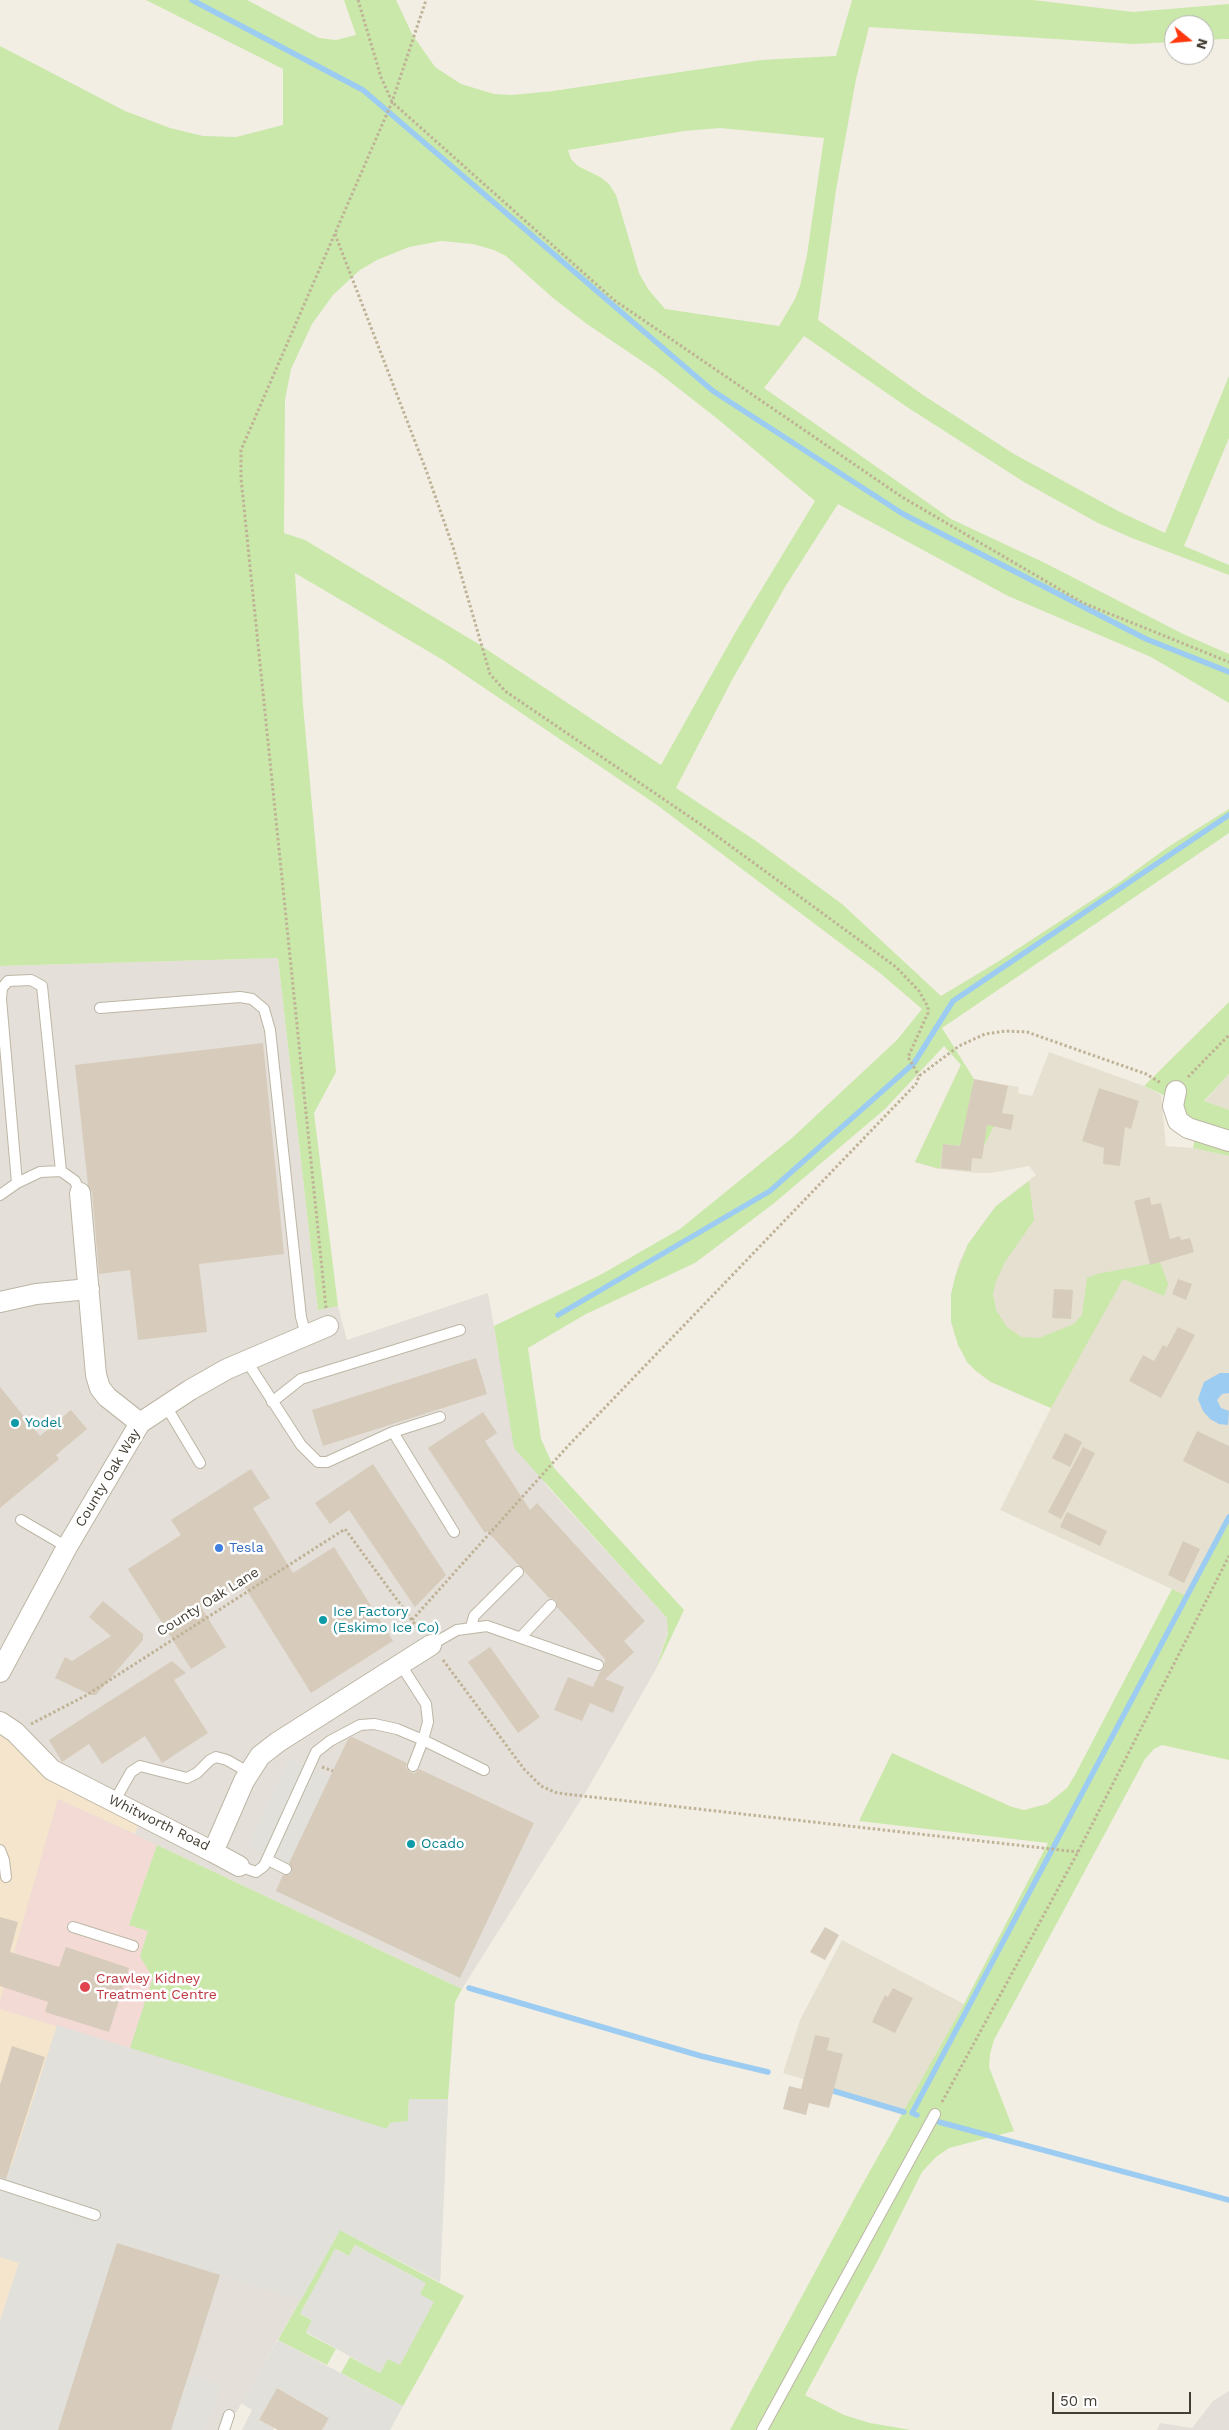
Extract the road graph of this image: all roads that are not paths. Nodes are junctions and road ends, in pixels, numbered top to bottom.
1 (100, 1008) dead end
2 (1176, 1091) road end
3 (1229, 1141) edge
4 (61, 1171) junction
5 (18, 1182) junction
6 (80, 1193) joint
7 (0, 1195) edge
8 (89, 1289) junction
9 (0, 1302) edge
10 (328, 1326) road end
11 (460, 1330) dead end
12 (306, 1335) junction
13 (246, 1360) junction
14 (272, 1402) junction
15 (166, 1406) junction
16 (440, 1417) dead end
17 (140, 1423) junction
18 (393, 1432) junction
19 (200, 1462) dead end
20 (21, 1520) dead end
21 (454, 1532) dead end
22 (67, 1547) junction
23 (518, 1572) dead end
24 (551, 1605) dead end
25 (471, 1627) junction
26 (521, 1637) junction
27 (431, 1645) joint
28 (401, 1665) junction
29 (598, 1665) dead end
30 (0, 1672) edge
31 (8, 1727) edge
32 (423, 1740) junction
33 (413, 1766) dead end
34 (484, 1770) dead end
35 (248, 1772) junction
36 (114, 1802) junction
37 (0, 1850) edge
38 (213, 1852) junction
39 (268, 1860) junction
40 (239, 1866) joint
41 (286, 1869) dead end
42 (6, 1877) dead end
43 (73, 1927) dead end
44 (133, 1946) dead end
45 (935, 2114) road end
46 (0, 2184) edge
47 (94, 2215) dead end
48 (229, 2415) dead end
49 (224, 2430) edge
50 (762, 2430) edge

1 - 12 lane
2 - 3 street
4 - 5 lane
4 - 5 lane
4 - 6 lane
5 - 7 lane
6 - 8 street
8 - 9 street
8 - 17 street
10 - 12 street, County Oak Way
11 - 14 lane
12 - 13 street, County Oak Way
13 - 14 lane
13 - 15 street, County Oak Way
14 - 18 lane
15 - 17 street, County Oak Way
15 - 19 lane
16 - 18 lane
17 - 22 street, County Oak Way
18 - 21 lane
20 - 22 lane
22 - 30 street, County Oak Way
23 - 25 lane
24 - 26 lane
25 - 26 lane
25 - 27 lane
26 - 29 lane
27 - 28 street, Whitworth Road
28 - 32 lane
28 - 35 street, Whitworth Road
31 - 36 street, Whitworth Road
32 - 33 lane
32 - 34 lane
32 - 39 lane
35 - 36 lane
35 - 38 street, Whitworth Road
36 - 38 street, Whitworth Road
37 - 42 lane
38 - 40 street
39 - 40 lane
39 - 41 lane
43 - 44 lane
45 - 50 lane
46 - 47 lane
48 - 49 lane

